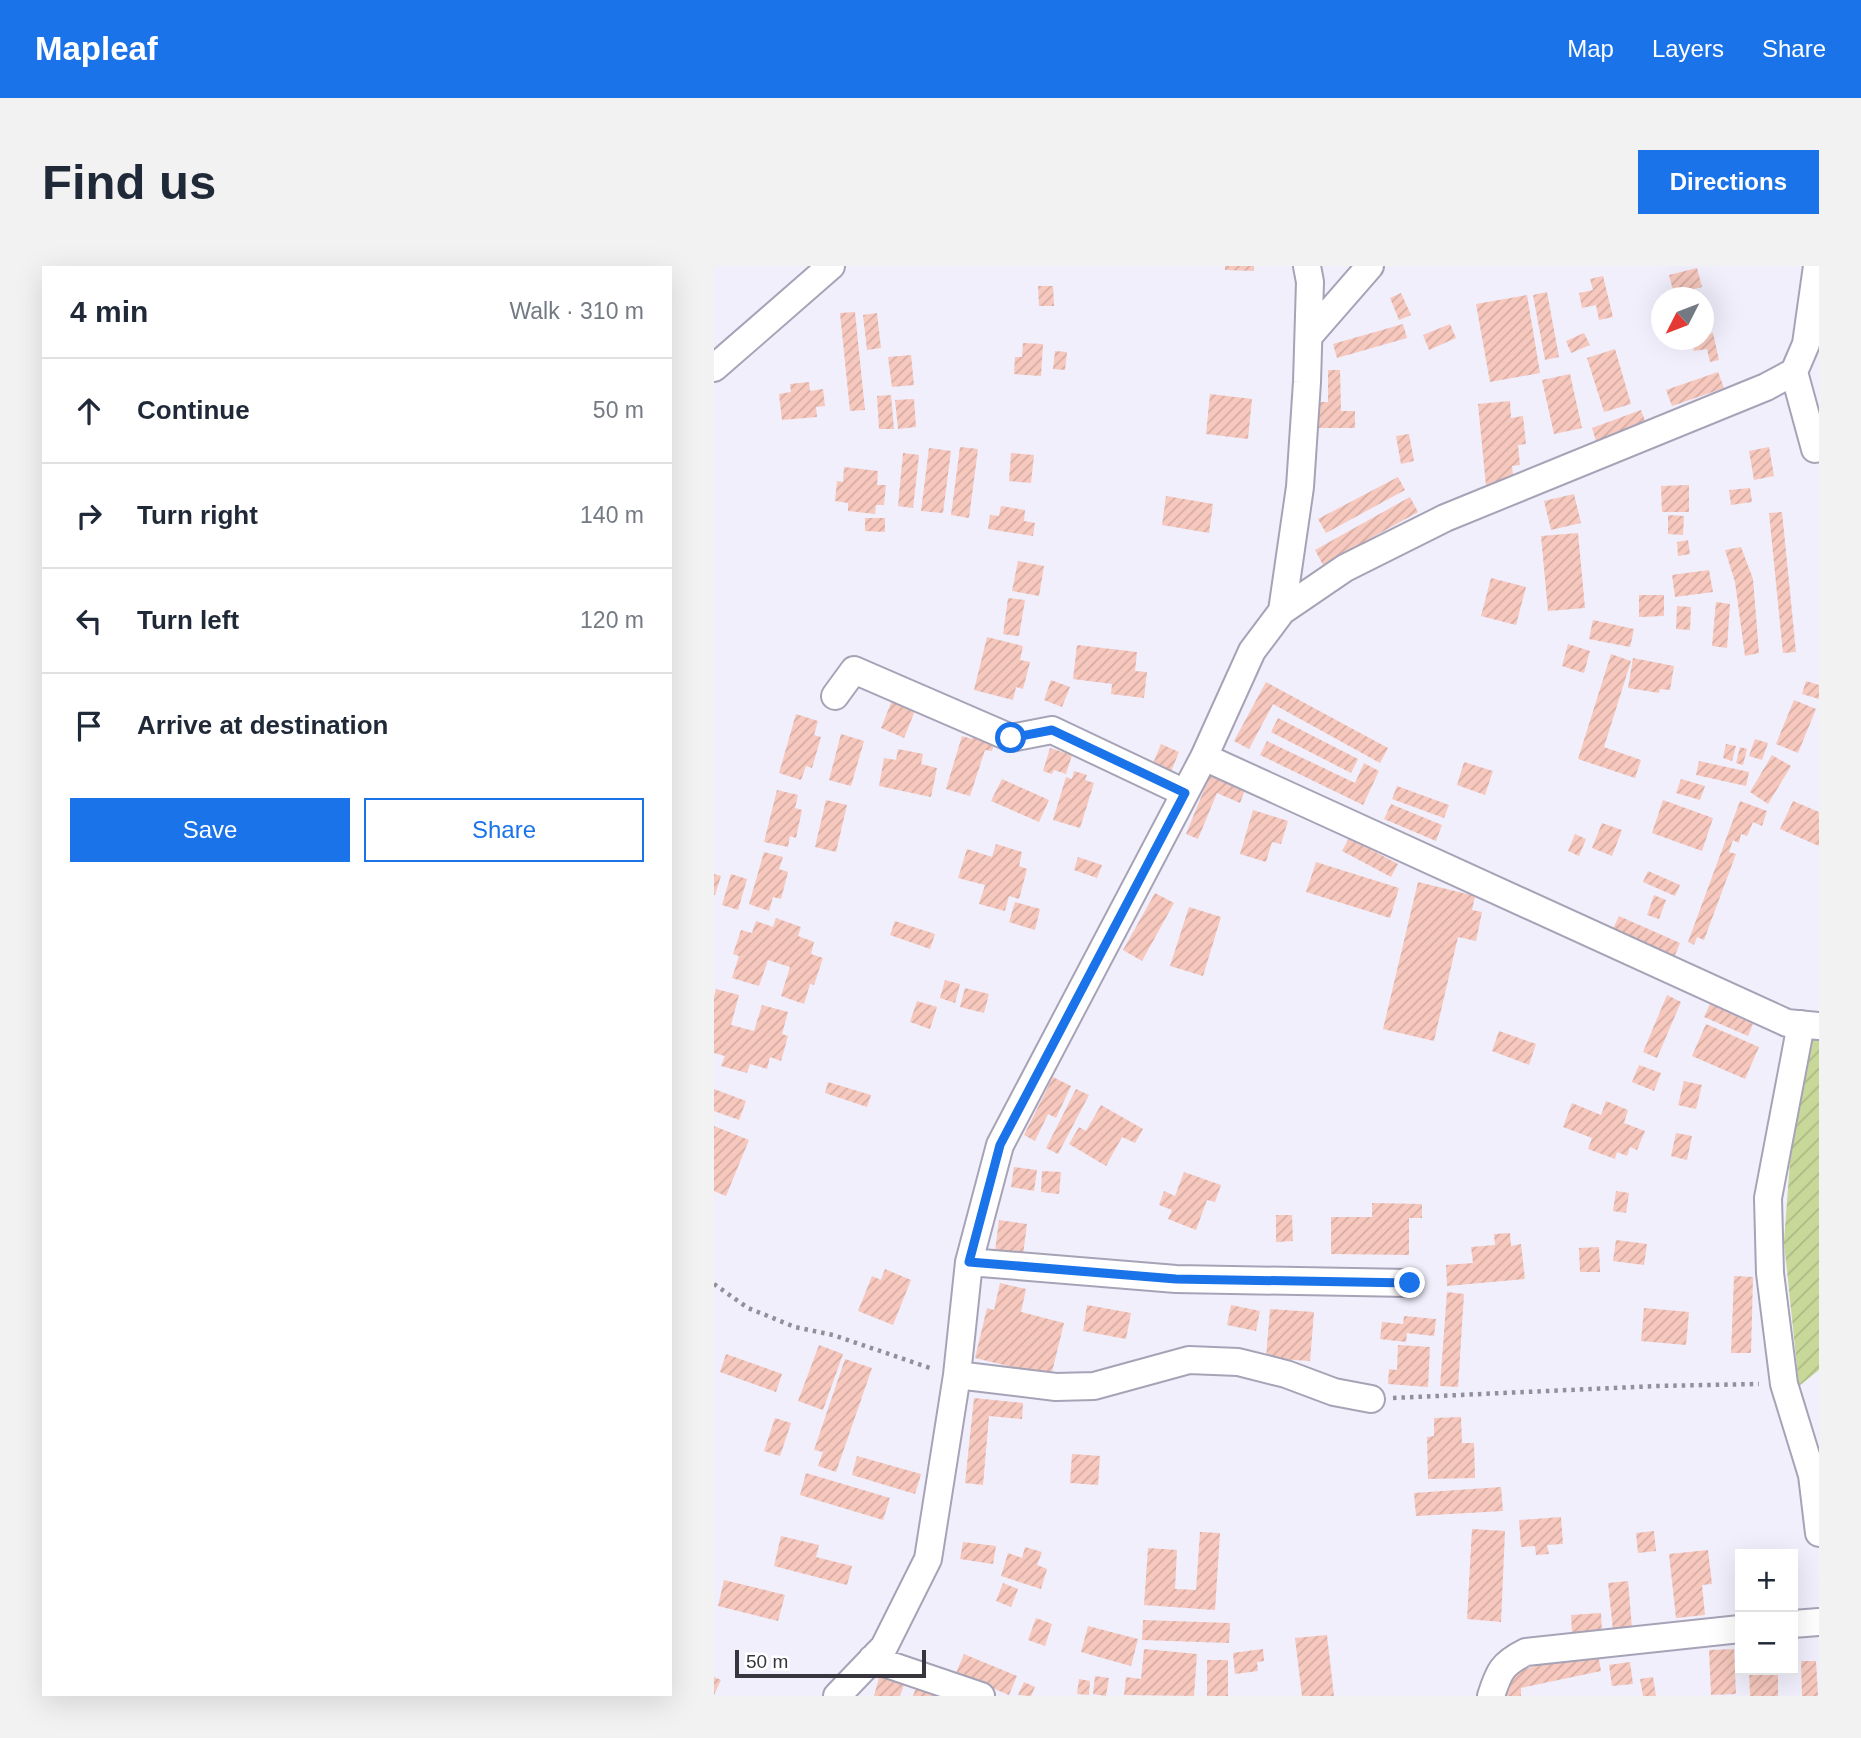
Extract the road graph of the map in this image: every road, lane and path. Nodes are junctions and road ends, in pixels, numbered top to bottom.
1 (831, 266) edge
2 (1307, 266) edge
3 (1370, 266) edge
4 (1817, 266) edge
5 (1309, 336) junction
6 (714, 368) edge
7 (1794, 372) junction
8 (1819, 448) edge
9 (1282, 611) junction
10 (835, 696) dead end
11 (1204, 757) junction
12 (1185, 793) junction
13 (1810, 1025) edge
14 (969, 1262) junction
15 (1410, 1283) dead end
16 (714, 1284) edge
17 (957, 1375) junction
18 (1784, 1384) junction
19 (1371, 1399) joint
20 (1819, 1533) edge
21 (1819, 1622) edge
22 (1798, 1624) edge
23 (1735, 1630) edge
24 (872, 1659) junction
25 (837, 1696) edge
26 (981, 1696) edge
27 (1491, 1696) edge

1 - 6 street
2 - 5 street
3 - 5 street
4 - 7 street
5 - 9 street
7 - 8 street
7 - 9 street
9 - 11 street
10 - 12 street
11 - 12 street
11 - 13 street
12 - 14 street
13 - 18 street
14 - 15 street
14 - 17 street
16 - 17 path
17 - 19 street
17 - 24 street
18 - 19 path
18 - 20 street
21 - 22 street
23 - 27 street
24 - 25 street
24 - 26 street

